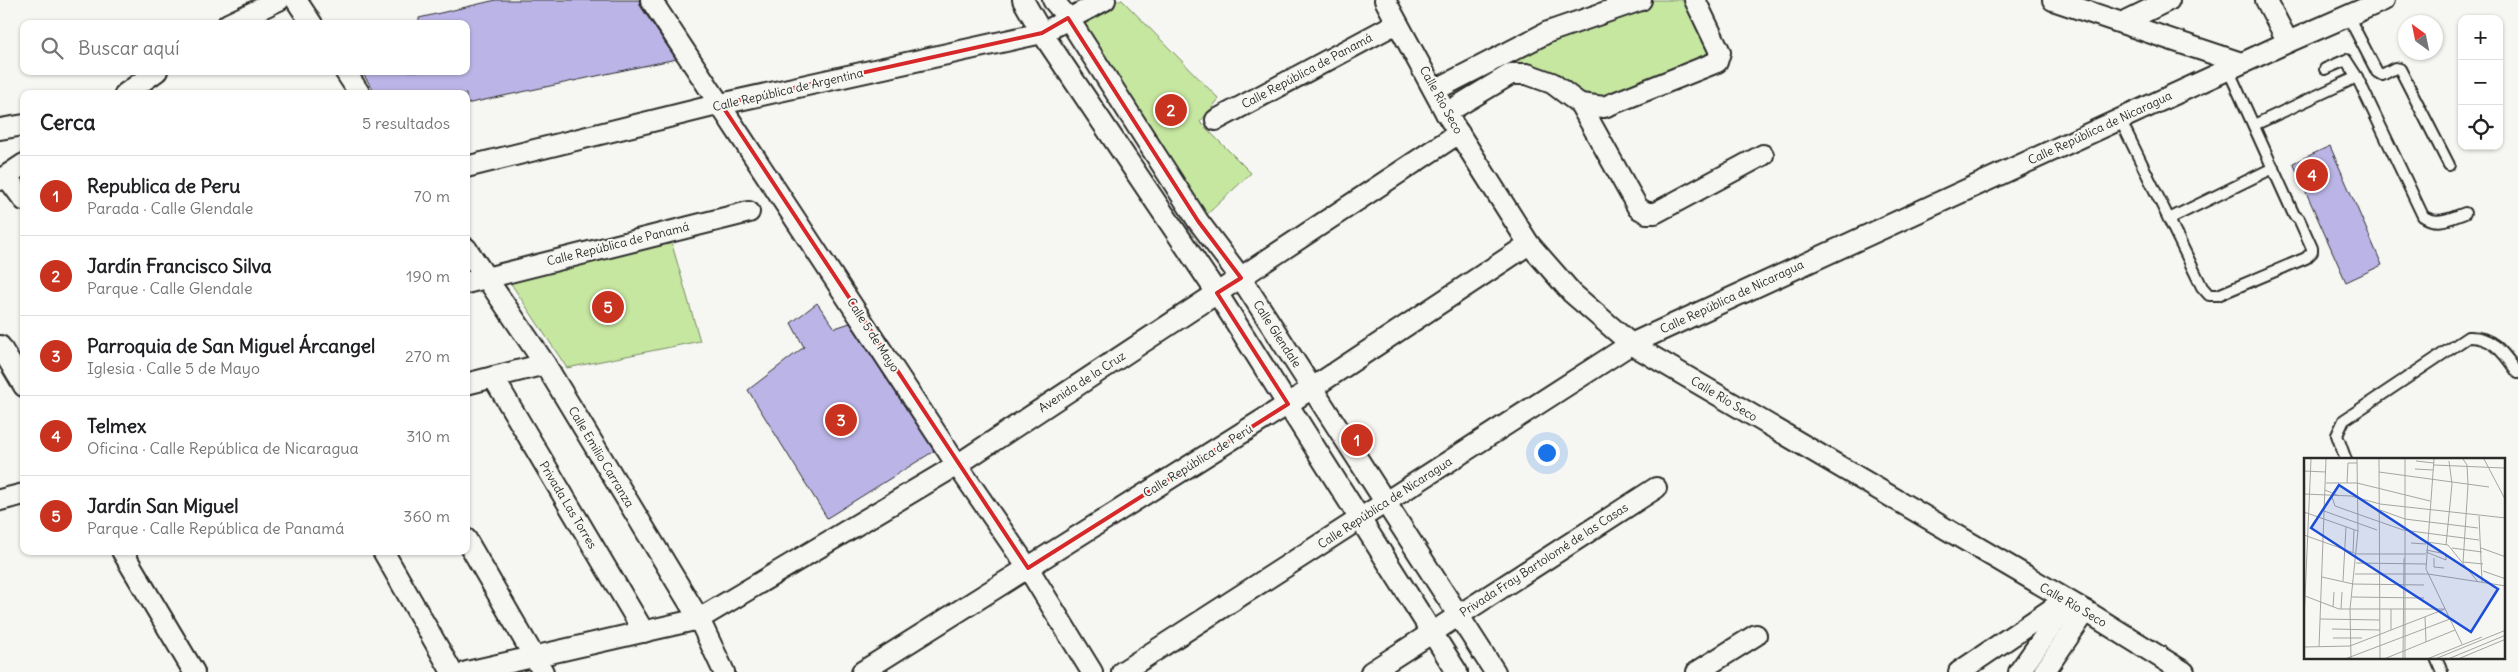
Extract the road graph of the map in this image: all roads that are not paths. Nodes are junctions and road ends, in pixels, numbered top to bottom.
1 (279, 0) edge
2 (296, 0) edge
3 (651, 0) edge
4 (1023, 0) edge
5 (1054, 0) edge
6 (1105, 0) edge
7 (1385, 0) edge
8 (1641, 0) edge
9 (1695, 0) edge
10 (2053, 0) edge
11 (2169, 0) edge
12 (2266, 0) edge
13 (2384, 0) edge
14 (2348, 16) junction
15 (1068, 18) junction
16 (236, 20) edge
17 (309, 20) edge
18 (1397, 23) junction
19 (2122, 23) junction
20 (1042, 33) junction
21 (2288, 42) junction
22 (1507, 65) junction
23 (2235, 66) junction
24 (2325, 69) dead end
25 (151, 75) edge
26 (348, 75) edge
27 (2357, 77) junction
28 (131, 90) edge
29 (357, 90) edge
30 (1435, 90) junction
31 (721, 104) junction
32 (1580, 104) junction
33 (1446, 113) junction
34 (2120, 119) junction
35 (1216, 120) dead end
36 (2254, 125) junction
37 (20, 126) edge
38 (0, 130) edge
39 (1458, 133) junction
40 (1763, 155) dead end
41 (2448, 164) dead end
42 (470, 166) edge
43 (20, 167) edge
44 (2273, 168) junction
45 (3, 178) edge
46 (20, 196) edge
47 (749, 212) dead end
48 (2465, 213) dead end
49 (2170, 219) junction
50 (1529, 244) junction
51 (470, 254) edge
52 (487, 278) junction
53 (1240, 278) junction
54 (470, 281) edge
55 (1217, 293) junction
56 (1631, 344) junction
57 (0, 346) edge
58 (545, 364) junction
59 (2518, 373) edge
60 (493, 377) junction
61 (20, 379) edge
62 (470, 383) edge
63 (1312, 388) junction
64 (1288, 404) junction
65 (2345, 458) edge
66 (957, 465) junction
67 (1656, 488) dead end
68 (20, 495) edge
69 (0, 500) edge
70 (1387, 502) junction
71 (1360, 519) junction
72 (470, 546) edge
73 (124, 555) edge
74 (385, 555) edge
75 (1028, 568) junction
76 (2067, 601) junction
77 (2086, 611) junction
78 (1459, 615) junction
79 (698, 619) junction
80 (644, 632) junction
81 (1432, 632) junction
82 (1756, 635) dead end
83 (2437, 660) edge
84 (539, 664) edge
85 (491, 669) edge
86 (194, 672) edge
87 (452, 672) edge
88 (467, 672) edge
89 (724, 672) edge
90 (862, 672) edge
91 (1092, 672) edge
92 (1122, 672) edge
93 (1371, 672) edge
94 (1457, 672) edge
95 (1495, 672) edge
96 (1697, 672) edge
97 (1959, 672) edge
98 (2019, 672) edge
99 (2044, 672) edge
100 (2184, 672) edge
101 (2442, 672) edge

1 - 16 street
2 - 17 street
3 - 31 street, Calle 5 de Mayo
4 - 20 street
5 - 15 street, Calle Glendale
6 - 15 street, Calle República de Argentina
7 - 18 street, Calle Río Seco
8 - 22 street
9 - 32 street
10 - 19 street
11 - 19 street
12 - 21 street
13 - 14 street, Calle República de Nicaragua
14 - 21 street, Calle República de Nicaragua
14 - 41 lane
15 - 20 street, Calle República de Argentina
15 - 53 street, Calle Glendale
18 - 30 street, Calle Río Seco
18 - 35 street, Calle República de Panamá
19 - 23 street
20 - 31 street, Calle República de Argentina
20 - 55 street
21 - 23 street, Calle República de Nicaragua
22 - 30 street
22 - 32 street
22 - 33 street
23 - 34 street, Calle República de Nicaragua
23 - 36 lane
24 - 27 lane
25 - 28 street
26 - 29 street
27 - 36 lane
27 - 48 lane
30 - 33 street, Calle Río Seco
31 - 42 street, Calle República de Argentina
31 - 66 street, Calle 5 de Mayo
32 - 40 street
33 - 39 street, Calle Río Seco
34 - 49 lane
34 - 56 street, Calle República de Nicaragua
36 - 44 lane
37 - 38 street
39 - 50 street, Calle Río Seco
39 - 53 street, Avenida de la Cruz
43 - 45 street
44 - 49 lane
44 - 49 lane
45 - 46 street
47 - 52 street, Calle República de Panamá
50 - 56 street, Calle Río Seco
50 - 63 street, Calle República de Perú
51 - 52 street, Calle Emilio Carranza
52 - 54 street, Calle República de Panamá
52 - 58 street, Calle Emilio Carranza
53 - 55 street, Avenida de la Cruz
53 - 63 street, Calle Glendale
55 - 64 street
55 - 66 street, Avenida de la Cruz
56 - 70 street, Calle República de Nicaragua
56 - 76 street, Calle Río Seco
57 - 61 street
58 - 60 street
58 - 79 street, Calle Emilio Carranza
59 - 65 lane
60 - 62 street
60 - 80 street, Privada Las Torres
63 - 64 street, Calle República de Perú
63 - 70 street, Calle Glendale
64 - 71 street
64 - 75 street, Calle República de Perú
66 - 75 street, Calle 5 de Mayo
66 - 79 street, Avenida de la Cruz
67 - 78 street, Privada Fray Bartolomé de las Casas
68 - 69 street
70 - 71 street, Calle República de Nicaragua
70 - 78 street, Calle Glendale
71 - 81 street
71 - 92 street, Calle República de Nicaragua
72 - 84 street
73 - 86 street
74 - 87 street
75 - 90 street, Calle República de Perú
75 - 91 street, Calle 5 de Mayo
76 - 77 street, Calle Río Seco
76 - 97 street
76 - 98 street
77 - 99 street
77 - 100 street, Calle Río Seco
78 - 81 street, Privada Fray Bartolomé de las Casas
78 - 95 street, Calle Glendale
79 - 80 street, Avenida de la Cruz
79 - 89 street, Calle Emilio Carranza
80 - 84 street, Avenida de la Cruz
81 - 93 street, Privada Fray Bartolomé de las Casas
81 - 94 street
82 - 96 street
83 - 101 lane
84 - 85 street, Avenida de la Cruz
85 - 88 street, Avenida de la Cruz

